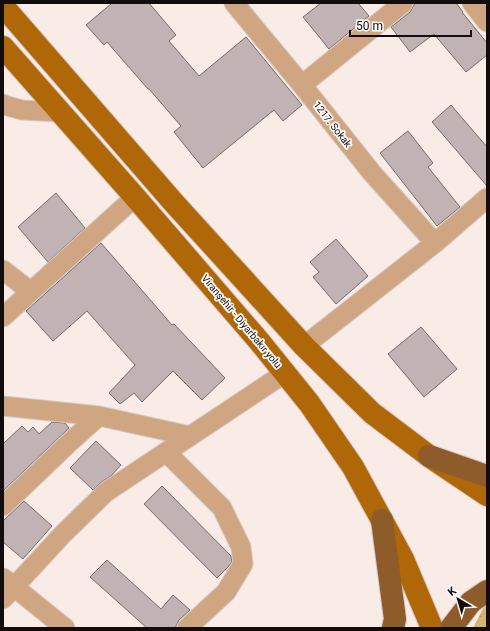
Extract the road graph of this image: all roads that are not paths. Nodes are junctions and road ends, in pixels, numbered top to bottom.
1 (234, 3) edge
2 (403, 3) edge
3 (472, 3) edge
4 (3, 6) edge
5 (487, 22) edge
6 (3, 47) edge
7 (302, 85) junction
8 (3, 104) edge
9 (60, 112) junction
10 (135, 197) junction
11 (487, 198) edge
12 (435, 243) junction
13 (3, 270) edge
14 (30, 292) junction
15 (3, 317) edge
16 (304, 346) junction
17 (285, 372) junction
18 (3, 406) edge
19 (99, 416) junction
20 (190, 436) junction
21 (166, 452) junction
22 (429, 456) junction
23 (487, 476) edge
24 (487, 495) edge
25 (3, 506) edge
26 (382, 520) junction
27 (7, 588) edge
28 (487, 591) edge
29 (65, 628) edge
30 (187, 628) edge
31 (393, 628) edge
32 (432, 628) edge
33 (450, 628) edge

1 - 7 street, 1217. Sokak
2 - 7 street
3 - 5 street
4 - 16 main road
6 - 9 main road, Viranşehir - Diyarbakır yolu
7 - 12 street, 1217. Sokak
8 - 9 street
9 - 10 main road, Viranşehir - Diyarbakır yolu
10 - 14 street
10 - 17 main road, Viranşehir - Diyarbakır yolu
11 - 12 street
12 - 16 street
13 - 14 street
14 - 15 street
16 - 22 main road
17 - 20 street
17 - 26 main road, Viranşehir - Diyarbakır yolu
18 - 19 street
19 - 20 street
19 - 25 street
20 - 21 street
21 - 27 street
21 - 30 street
22 - 23 highway
22 - 24 main road
26 - 31 highway
26 - 32 main road, Viranşehir - Diyarbakır yolu
27 - 29 street
28 - 33 highway

